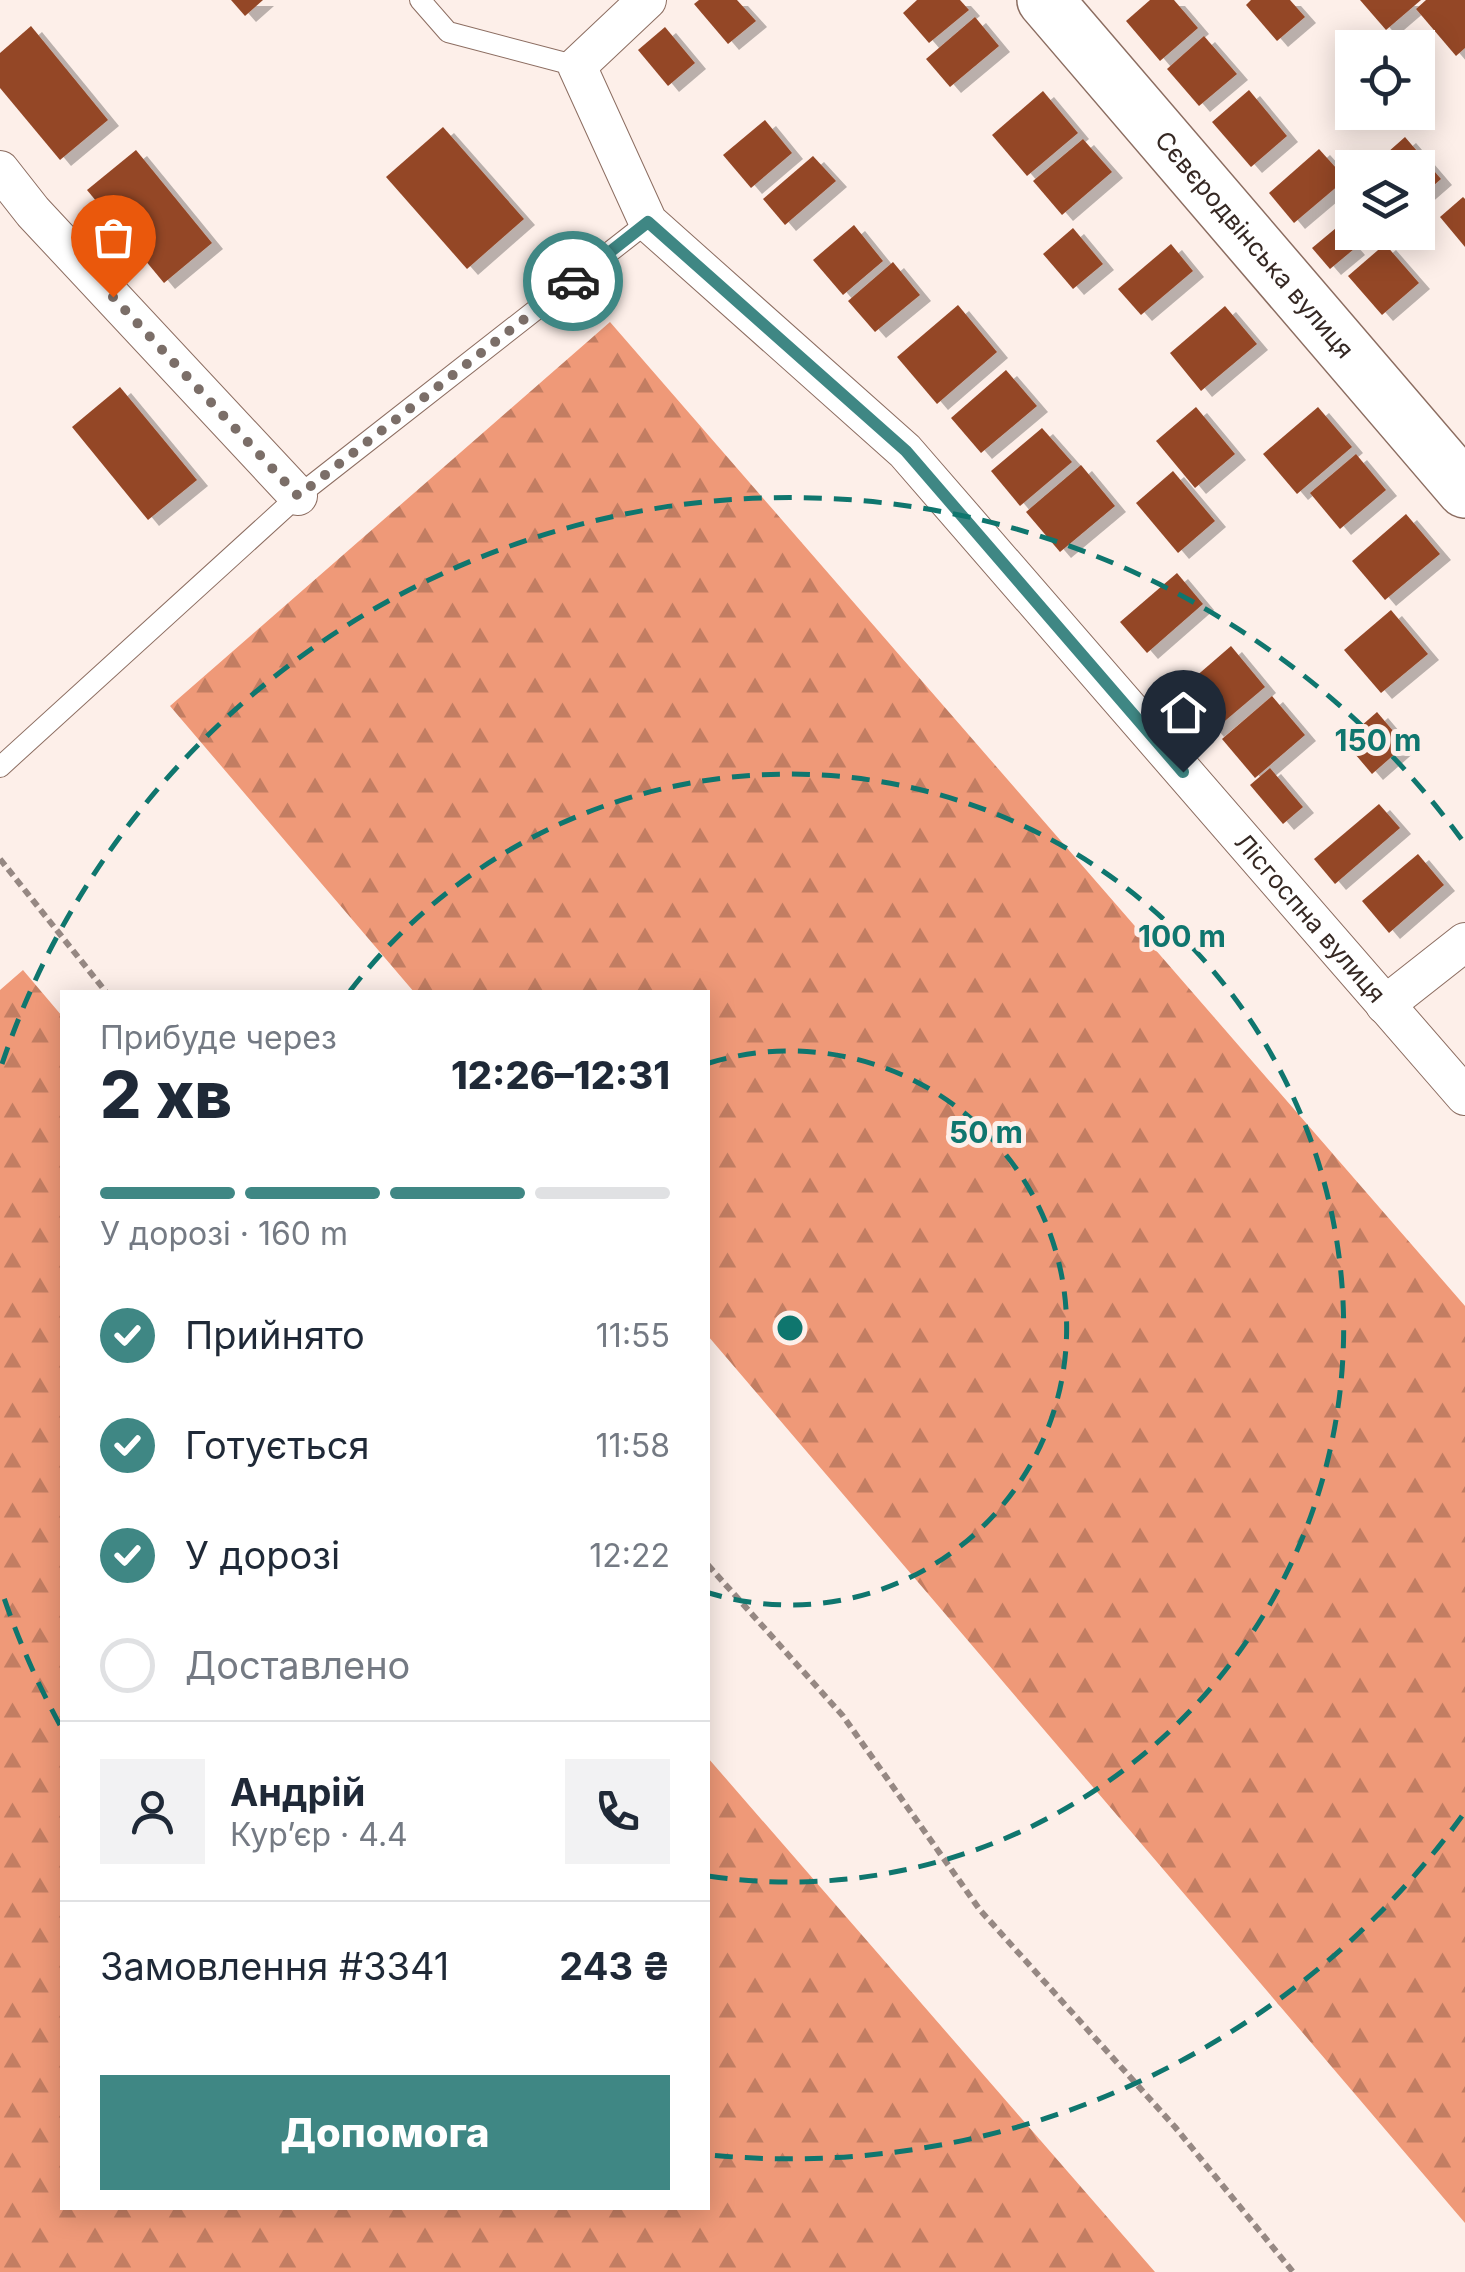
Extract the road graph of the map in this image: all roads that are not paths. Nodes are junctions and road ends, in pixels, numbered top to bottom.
1 (420, 0) edge
2 (647, 0) edge
3 (1045, 0) edge
4 (577, 66) junction
5 (0, 170) edge
6 (648, 222) junction
7 (1465, 490) edge
8 (298, 496) junction
9 (0, 767) edge
10 (1465, 942) edge
11 (1385, 1005) junction
12 (1465, 1096) edge

1 - 4 lane
2 - 4 street
3 - 7 street, Сєвєродвінська вулиця
4 - 6 street, Лісгоспна вулиця
5 - 8 street
6 - 8 lane
6 - 11 street, Лісгоспна вулиця
8 - 9 lane
10 - 11 street
11 - 12 street, Лісгоспна вулиця

